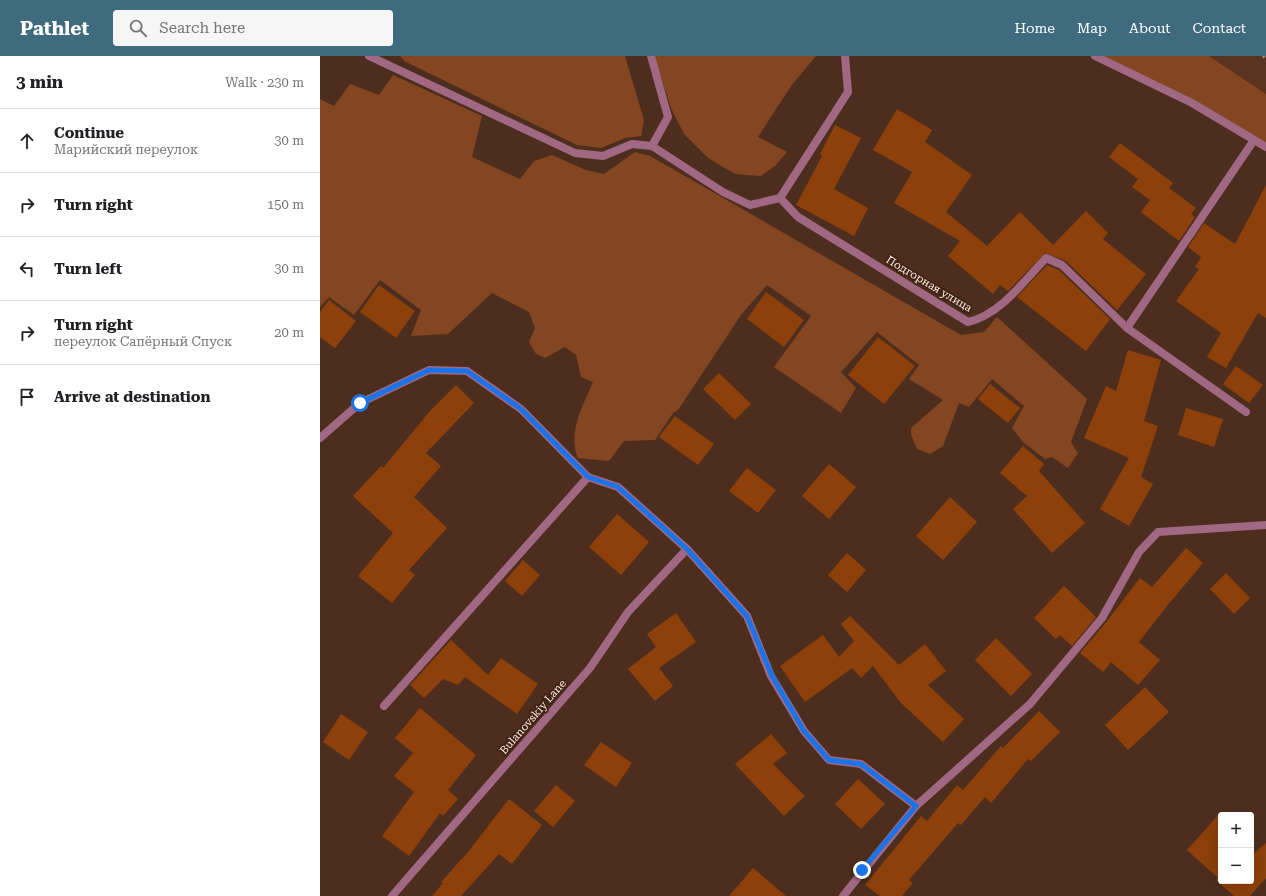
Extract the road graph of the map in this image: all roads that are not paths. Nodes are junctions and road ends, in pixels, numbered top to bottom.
1 (369, 56) edge
2 (651, 56) edge
3 (845, 56) edge
4 (1095, 56) edge
5 (1254, 140) junction
6 (652, 146) junction
7 (1266, 147) edge
8 (780, 198) junction
9 (1127, 328) junction
10 (1246, 412) dead end
11 (320, 438) edge
12 (588, 477) junction
13 (1264, 524) edge
14 (687, 549) junction
15 (384, 706) dead end
16 (916, 806) junction
17 (392, 896) edge
18 (843, 896) edge

1 - 6 street
2 - 6 street
3 - 8 street
4 - 5 street
5 - 7 street
5 - 9 street
6 - 8 street
8 - 9 street, Подгорная улица
9 - 10 street, Подгорная улица
11 - 12 street
12 - 14 street
12 - 15 street
13 - 16 street
14 - 16 street
14 - 17 street, Bulanovskiy Lane
16 - 18 street

